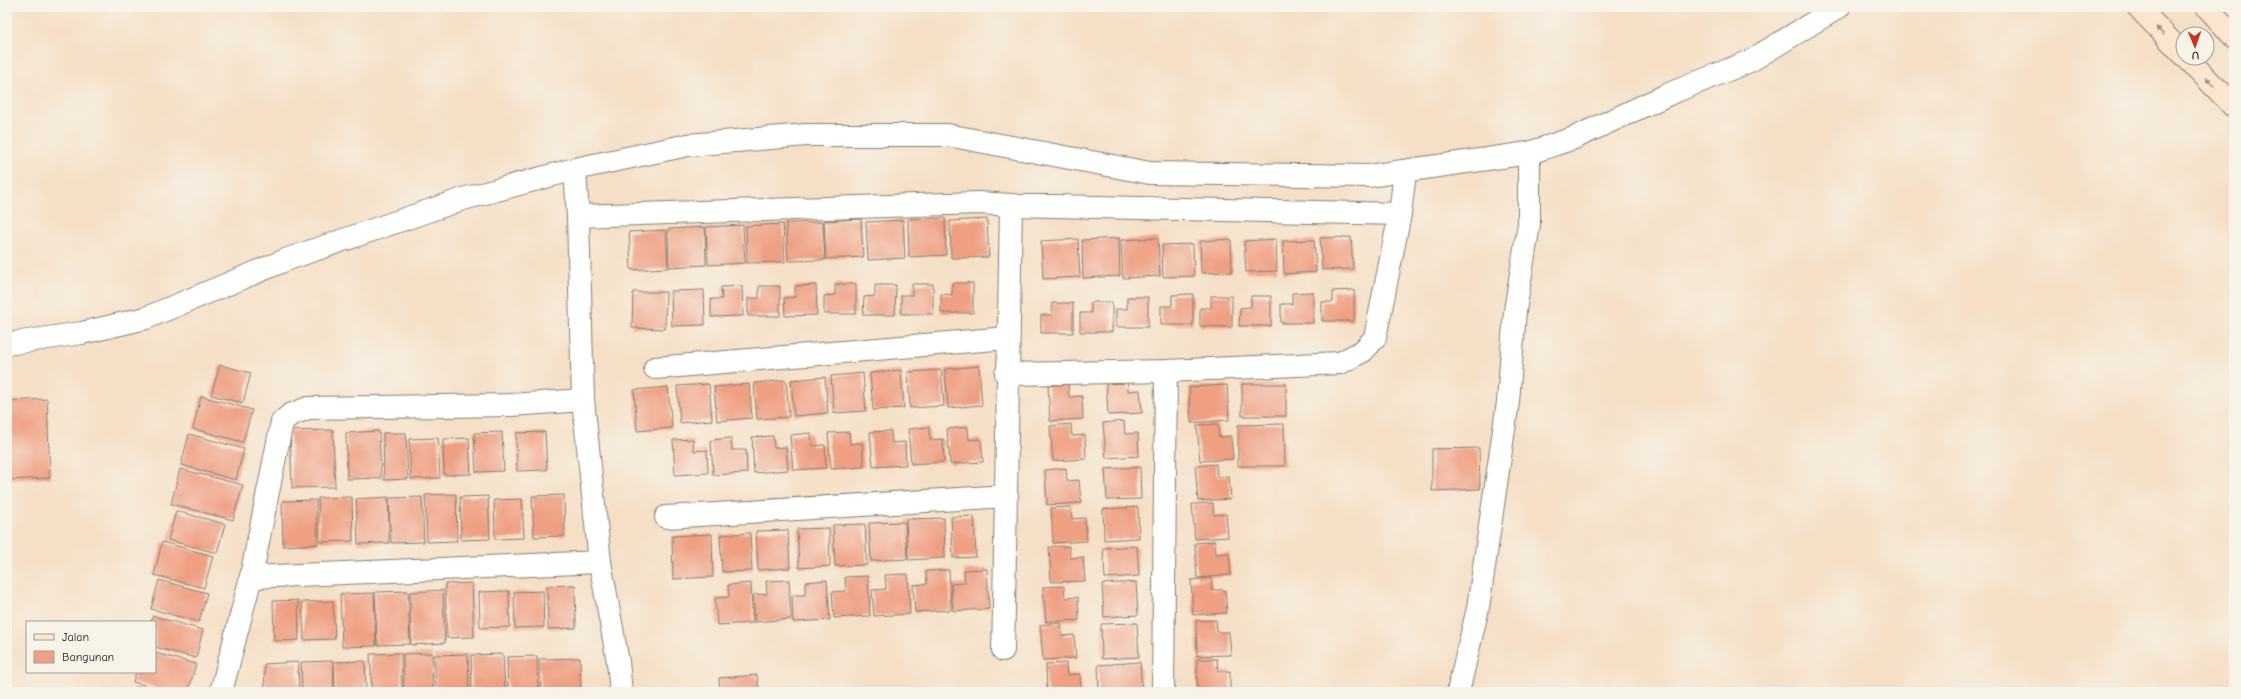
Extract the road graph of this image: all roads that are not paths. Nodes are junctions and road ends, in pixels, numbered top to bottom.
1 (1839, 7) edge
2 (2138, 7) edge
3 (2207, 7) edge
4 (2234, 38) edge
5 (2175, 46) edge
6 (2194, 66) edge
7 (2234, 107) edge
8 (1529, 153) junction
9 (575, 169) junction
10 (1405, 172) junction
11 (1011, 205) junction
12 (1400, 214) junction
13 (578, 216) junction
14 (1007, 338) junction
15 (7, 344) edge
16 (655, 368) dead end
17 (1166, 371) junction
18 (1006, 374) junction
19 (583, 400) junction
20 (1007, 496) junction
21 (666, 517) dead end
22 (600, 562) junction
23 (251, 577) junction
24 (1003, 650) dead end
25 (221, 692) edge
26 (620, 692) edge
27 (1163, 692) edge
28 (1458, 692) edge

1 - 8 street
5 -> 2 street
3 - 4 street
7 -> 6 street
8 - 10 street
8 - 28 street
9 - 10 street
9 - 13 street
9 - 15 street
10 - 12 street
11 - 12 street
11 - 13 street
11 - 14 street
12 - 17 street
13 - 19 street
14 - 16 street
14 - 18 street
17 - 18 street
17 - 27 street
18 - 20 street
19 - 22 street
19 - 23 street
20 - 21 street
20 - 24 street
22 - 23 street
22 - 26 street
23 - 25 street

